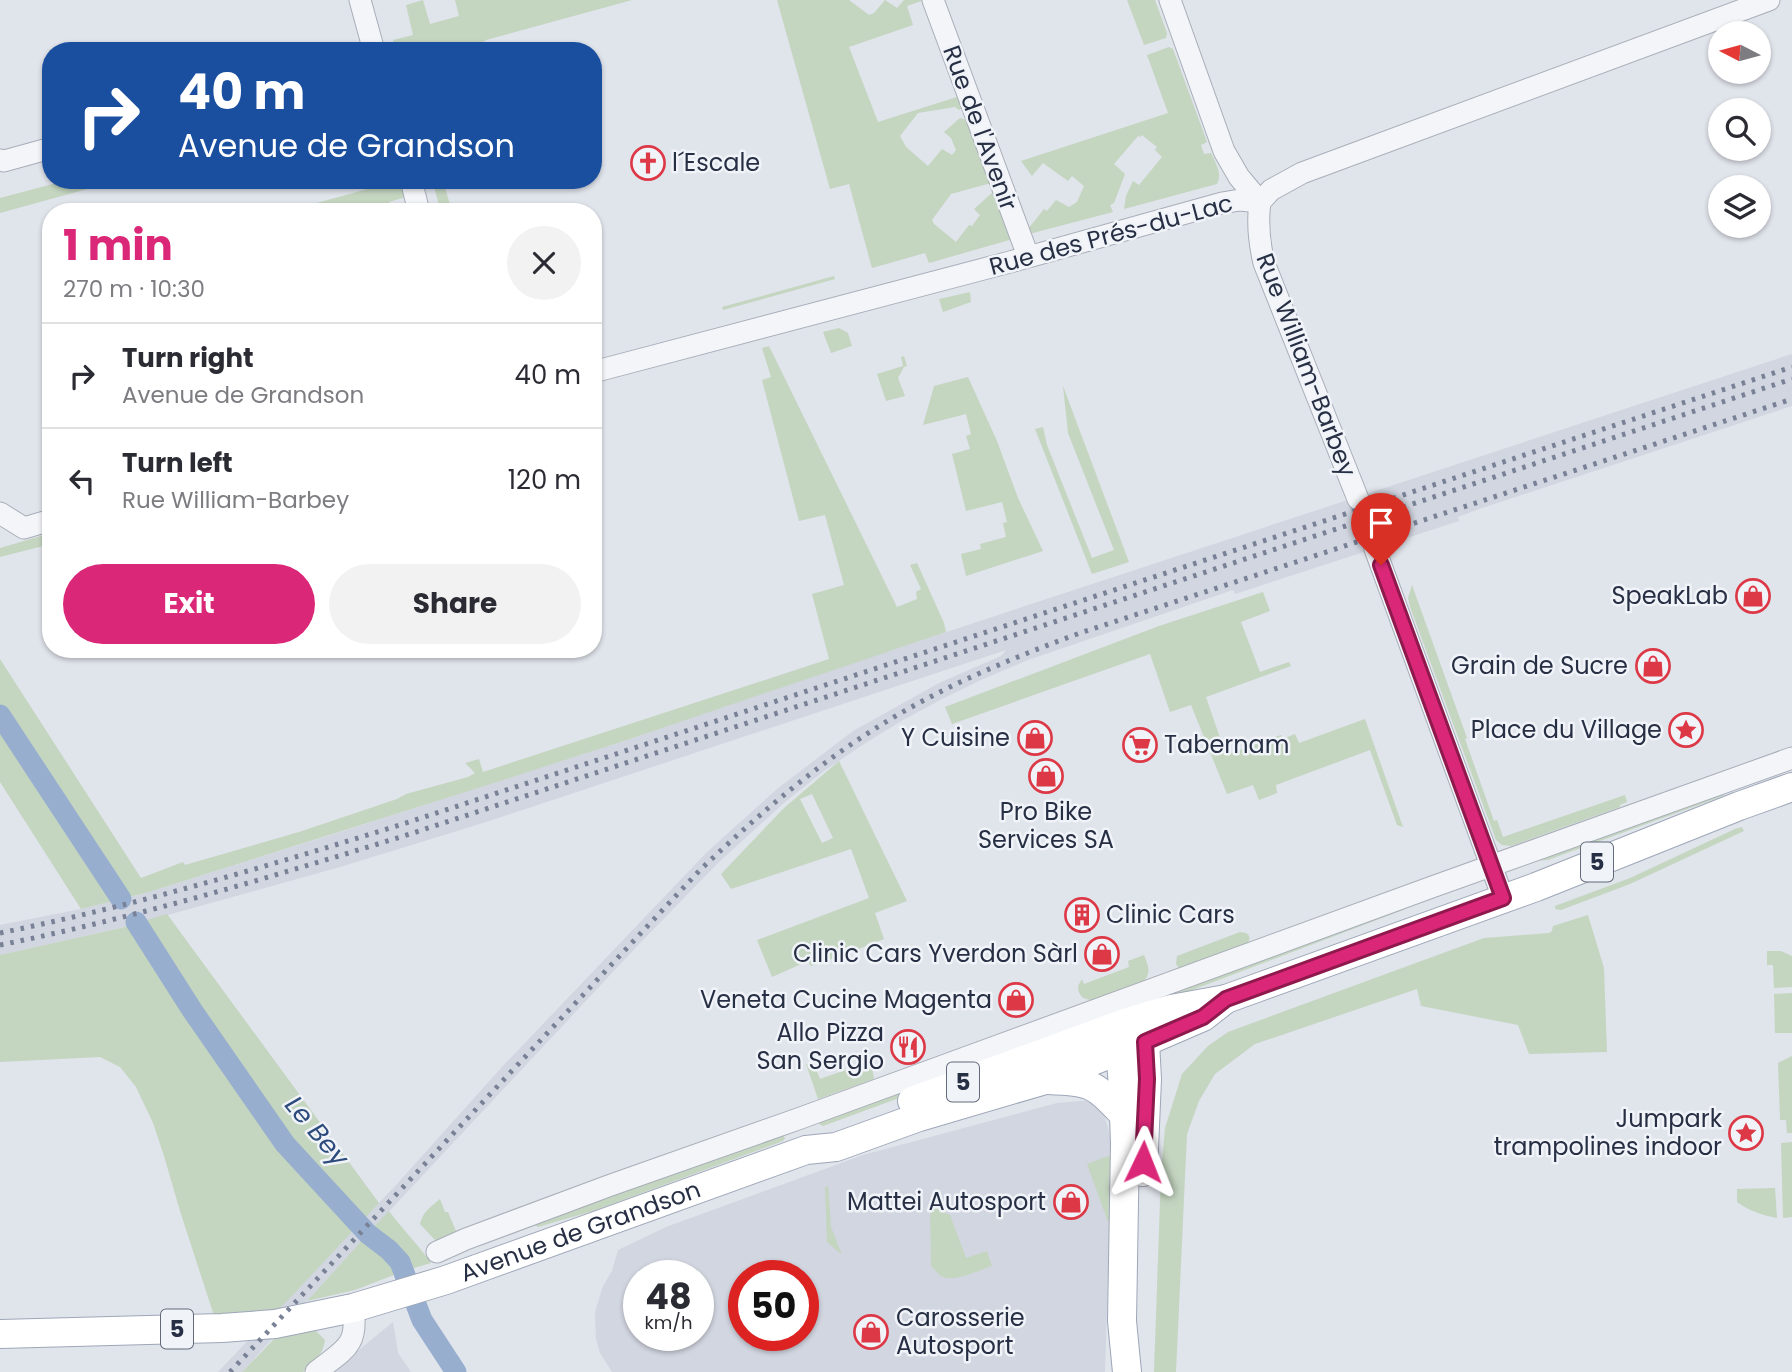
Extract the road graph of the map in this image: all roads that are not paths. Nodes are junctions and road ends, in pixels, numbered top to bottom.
1 (360, 0) edge
2 (933, 0) edge
3 (1170, 0) edge
4 (1769, 0) edge
5 (372, 42) edge
6 (42, 150) edge
7 (0, 160) edge
8 (1260, 202) junction
9 (1028, 256) junction
10 (602, 370) edge
11 (1358, 499) tunnel mouth
12 (0, 513) edge
13 (42, 523) edge
14 (1376, 549) tunnel mouth
15 (1792, 758) edge
16 (1792, 787) edge
17 (1491, 866) junction
18 (1503, 898) junction
19 (1130, 1038) junction
20 (1045, 1080) junction
21 (1124, 1115) junction
22 (806, 1150) junction
23 (437, 1252) dead end
24 (353, 1308) junction
25 (0, 1334) edge
26 (316, 1372) edge
27 (1129, 1372) edge

1 - 5 street
2 - 9 street, Rue de l'Avenir
3 - 8 street
4 - 8 street, Rue des Prés-du-Lac
6 - 7 street
8 - 9 street, Rue des Prés-du-Lac
8 - 11 street, Rue William-Barbey
9 - 10 street, Rue des Prés-du-Lac
12 - 13 street
14 - 17 street
15 - 17 street
16 - 18 main road, Avenue de Grandson / 5
17 - 18 street
17 - 23 street
18 - 19 main road, Avenue de Grandson / 5
19 - 20 main road, Avenue de Grandson / 5
19 - 21 main road
19 - 22 main road, Avenue de Grandson / 5
19 - 27 main road
20 - 21 main road, 5
20 - 22 main road, Avenue de Grandson / 5
21 - 27 main road
22 - 24 main road, Avenue de Grandson / 5
24 - 25 main road, 5
24 - 26 street

